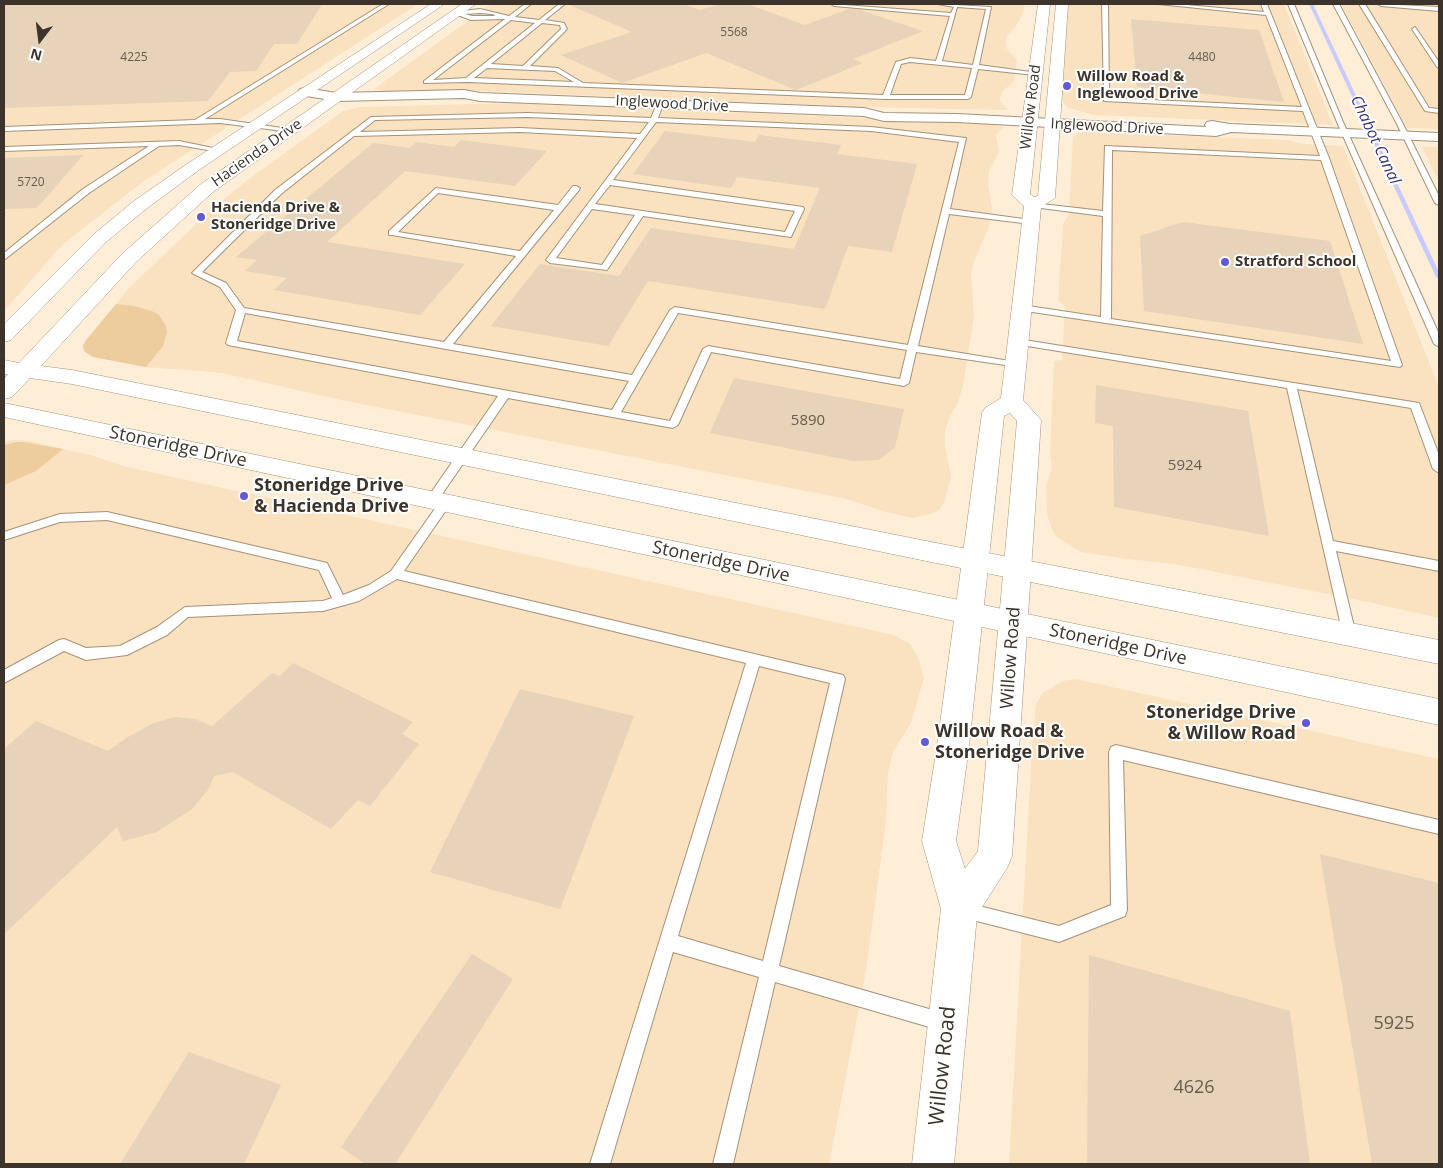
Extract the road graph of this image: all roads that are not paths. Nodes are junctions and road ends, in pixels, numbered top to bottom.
1 (386, 4) edge
2 (438, 4) edge
3 (528, 4) edge
4 (562, 4) edge
5 (834, 4) edge
6 (941, 4) edge
7 (1044, 4) edge
8 (1062, 4) edge
9 (1105, 4) edge
10 (1161, 4) edge
11 (1264, 4) edge
12 (1291, 4) edge
13 (1336, 4) edge
14 (1362, 4) edge
15 (1381, 4) edge
16 (955, 5) junction
17 (464, 8) edge
18 (1439, 9) edge
19 (1268, 14) junction
20 (952, 15) junction
21 (509, 18) junction
22 (540, 22) junction
23 (1415, 28) dead end
24 (938, 63) junction
25 (485, 66) junction
26 (975, 66) junction
27 (1439, 66) edge
28 (525, 67) junction
29 (1035, 73) junction
30 (468, 80) junction
31 (583, 85) junction
32 (677, 89) junction
33 (305, 92) junction
34 (338, 96) junction
35 (886, 97) junction
36 (537, 98) junction
37 (666, 104) junction
38 (1306, 109) junction
39 (1439, 111) edge
40 (528, 115) junction
41 (1030, 119) junction
42 (654, 120) junction
43 (1054, 120) junction
44 (196, 122) junction
45 (255, 126) junction
46 (4, 129) edge
47 (289, 130) junction
48 (520, 130) junction
49 (1315, 132) junction
50 (1348, 133) junction
51 (353, 134) junction
52 (1403, 135) junction
53 (642, 136) junction
54 (1439, 137) edge
55 (158, 144) junction
56 (4, 149) edge
57 (218, 150) junction
58 (1325, 158) junction
59 (608, 182) junction
60 (576, 188) dead end
61 (1439, 203) edge
62 (590, 206) junction
63 (560, 208) junction
64 (946, 211) junction
65 (640, 214) junction
66 (1032, 214) junction
67 (1107, 214) junction
68 (522, 254) junction
69 (4, 257) edge
70 (1022, 308) junction
71 (240, 310) junction
72 (1106, 321) junction
73 (4, 336) edge
74 (1018, 342) junction
75 (1439, 344) edge
76 (446, 346) junction
77 (912, 349) junction
78 (1016, 365) junction
79 (4, 367) edge
80 (26, 370) junction
81 (636, 379) junction
82 (1291, 385) junction
83 (4, 392) edge
84 (505, 394) junction
85 (1012, 402) junction
86 (4, 410) edge
87 (616, 414) junction
88 (462, 457) junction
89 (1439, 469) edge
90 (438, 502) junction
91 (4, 536) edge
92 (1328, 545) junction
93 (975, 561) junction
94 (1439, 566) edge
95 (1018, 570) junction
96 (395, 574) junction
97 (340, 602) junction
98 (969, 613) junction
99 (1014, 623) junction
100 (1349, 635) junction
101 (1439, 652) edge
102 (754, 660) junction
103 (4, 677) edge
104 (1439, 712) edge
105 (1439, 828) edge
106 (960, 909) junction
107 (668, 942) junction
108 (769, 971) junction
109 (948, 1023) junction
110 (600, 1164) edge
111 (723, 1164) edge
112 (933, 1164) edge

1 - 44 lane
2 - 33 main road, Hacienda Drive
3 - 21 lane
4 - 22 lane
5 - 20 lane
6 - 16 lane
7 - 29 main road, Willow Road
8 - 43 main road, Willow Road
9 - 38 lane
10 - 19 lane
11 - 19 lane
12 - 50 lane
13 - 52 lane
14 - 39 lane
15 - 18 lane
16 - 20 lane
16 - 26 lane
17 - 21 lane
17 - 34 main road, Hacienda Drive
19 - 38 lane
20 - 24 lane
21 - 22 lane
21 - 30 lane
22 - 25 lane
22 - 28 lane
23 - 27 lane
24 - 26 lane
24 - 35 lane
25 - 28 lane
25 - 30 lane
26 - 29 lane
26 - 35 lane
28 - 31 lane
29 - 41 main road, Willow Road
30 - 31 lane
31 - 32 lane
32 - 35 lane
32 - 37 lane
33 - 34 street, Inglewood Drive
33 - 45 main road, Hacienda Drive
34 - 36 street, Inglewood Drive
34 - 47 main road, Hacienda Drive
36 - 37 street, Inglewood Drive
36 - 40 lane
37 - 41 street, Inglewood Drive
37 - 42 lane
38 - 49 lane
40 - 42 lane
40 - 48 lane
40 - 51 lane
41 - 43 street, Inglewood Drive
41 - 66 main road, Willow Road
42 - 53 lane
42 - 64 lane
43 - 49 street, Inglewood Drive
43 - 66 main road, Willow Road
44 - 45 lane
44 - 46 lane
45 - 47 lane
45 - 57 main road, Hacienda Drive
47 - 80 main road, Hacienda Drive
48 - 51 lane
48 - 53 lane
49 - 50 street, Inglewood Drive
49 - 58 lane
50 - 52 street, Inglewood Drive
50 - 75 lane
51 - 71 lane
52 - 54 street, Inglewood Drive
52 - 61 lane
53 - 59 lane
55 - 56 lane
55 - 57 lane
55 - 69 lane
57 - 73 main road, Hacienda Drive
58 - 67 lane
58 - 72 lane
59 - 62 lane
59 - 65 lane
60 - 63 lane
62 - 65 lane
62 - 65 lane
63 - 68 lane
63 - 68 lane
64 - 66 lane
64 - 77 lane
66 - 67 lane
66 - 70 main road
67 - 72 lane
68 - 76 lane
70 - 72 lane
70 - 74 main road
71 - 76 lane
71 - 84 lane
74 - 78 main road
74 - 82 lane
76 - 81 lane
77 - 78 lane
77 - 81 lane
77 - 87 lane
78 - 85 main road
79 - 80 main road
80 - 83 main road, Hacienda Drive
80 - 88 main road
81 - 87 lane
82 - 89 lane
82 - 92 lane
84 - 87 lane
84 - 88 lane
85 - 93 main road, Willow Road
85 - 95 main road, Willow Road
86 - 90 main road, Stoneridge Drive
88 - 90 lane
88 - 93 main road
90 - 96 lane
90 - 98 main road, Stoneridge Drive
91 - 97 lane
92 - 94 lane
92 - 100 lane
93 - 95 main road
93 - 98 main road, Willow Road
95 - 99 main road, Willow Road
95 - 100 main road
96 - 97 lane
96 - 102 lane
97 - 103 lane
98 - 99 main road, Stoneridge Drive
98 - 106 main road, Willow Road
99 - 104 main road, Stoneridge Drive
99 - 106 main road, Willow Road
100 - 101 main road
102 - 107 lane
102 - 108 lane
105 - 106 lane
106 - 109 main road, Willow Road
107 - 108 lane
107 - 110 lane
108 - 109 lane
108 - 111 lane
109 - 112 main road, Willow Road

